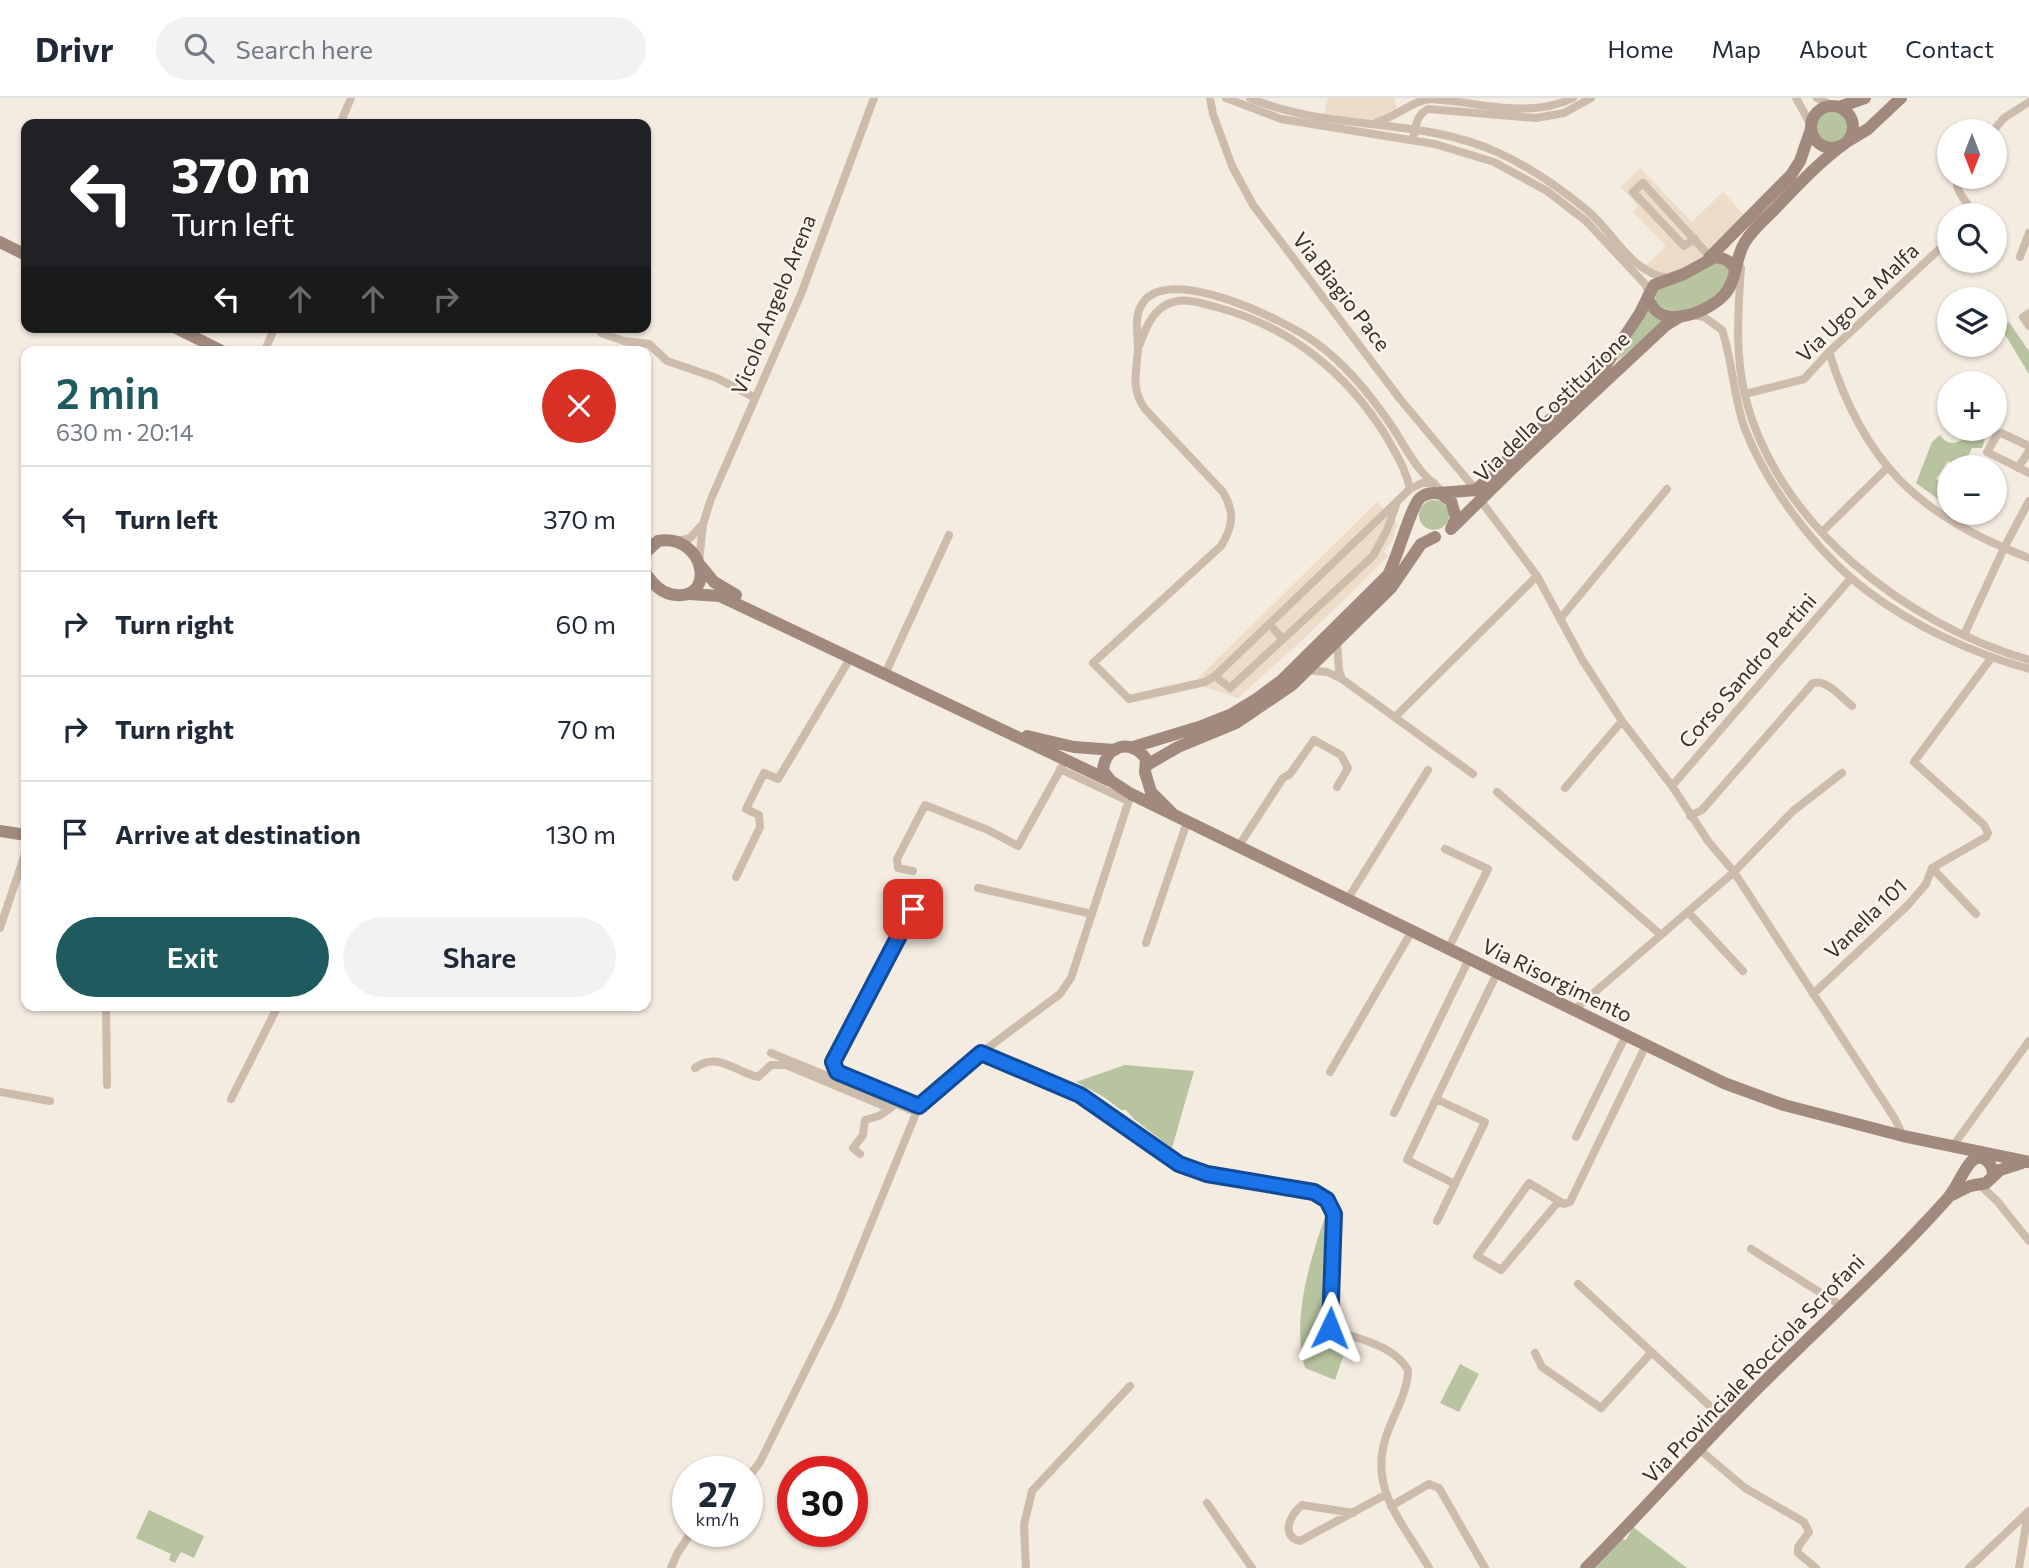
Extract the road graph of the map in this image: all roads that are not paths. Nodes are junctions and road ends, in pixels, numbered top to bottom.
1 (351, 98) edge
2 (874, 98) edge
3 (1210, 98) edge
4 (1226, 98) edge
5 (1250, 98) edge
6 (1573, 98) edge
7 (1591, 98) edge
8 (1796, 98) edge
9 (1817, 98) edge
10 (1865, 98) edge
11 (1900, 98) edge
12 (2029, 102) edge
13 (1836, 107) junction
14 (1403, 111) junction
15 (1418, 118) junction
16 (342, 119) edge
17 (2003, 119) edge
18 (1368, 125) junction
19 (1398, 127) junction
20 (1811, 127) junction
21 (1420, 130) junction
22 (1395, 138) junction
23 (1413, 140) junction
24 (1846, 142) junction
25 (1553, 183) junction
26 (1547, 191) junction
27 (2029, 233) edge
28 (1695, 239) junction
29 (0, 242) edge
30 (1742, 249) junction
31 (1937, 251) edge
32 (21, 252) edge
33 (2020, 257) dead end
34 (1708, 259) junction
35 (1735, 273) junction
36 (1668, 278) junction
37 (1740, 289) junction
38 (1649, 294) junction
39 (2029, 313) edge
40 (1685, 316) junction
41 (2029, 326) edge
42 (1722, 330) junction
43 (186, 333) edge
44 (604, 333) edge
45 (1739, 333) junction
46 (213, 346) edge
47 (1138, 349) junction
48 (1829, 352) junction
49 (1745, 394) junction
50 (755, 398) junction
51 (2029, 449) edge
52 (1887, 468) junction
53 (2018, 468) junction
54 (2029, 473) edge
55 (1667, 489) dead end
56 (1408, 491) junction
57 (1440, 491) junction
58 (1478, 496) junction
59 (2029, 501) edge
60 (1397, 503) junction
61 (1411, 510) junction
62 (703, 524) junction
63 (1451, 529) junction
64 (1822, 531) junction
65 (949, 535) dead end
66 (1435, 537) junction
67 (651, 542) edge
68 (677, 542) junction
69 (2004, 548) junction
70 (2029, 558) edge
71 (700, 564) junction
72 (1537, 576) junction
73 (1851, 578) junction
74 (651, 579) edge
75 (662, 591) junction
76 (651, 592) edge
77 (690, 593) junction
78 (1560, 620) junction
79 (1269, 624) junction
80 (799, 632) junction
81 (1964, 635) junction
82 (1283, 639) junction
83 (1337, 641) junction
84 (851, 657) junction
85 (1992, 657) junction
86 (2029, 660) edge
87 (2029, 669) edge
88 (1307, 670) junction
89 (885, 674) junction
90 (1215, 676) junction
91 (1342, 679) junction
92 (1852, 705) dead end
93 (1395, 717) junction
94 (984, 721) junction
95 (1622, 721) junction
96 (1133, 747) junction
97 (1115, 750) junction
98 (1062, 765) junction
99 (1146, 769) junction
100 (1428, 770) dead end
101 (1842, 773) dead end
102 (1473, 774) dead end
103 (1114, 783) junction
104 (1672, 786) junction
105 (1337, 787) dead end
106 (1565, 788) dead end
107 (1497, 792) dead end
108 (1129, 797) junction
109 (1173, 814) junction
110 (1690, 816) junction
111 (1187, 822) junction
112 (0, 831) edge
113 (21, 834) edge
114 (1238, 847) junction
115 (1445, 849) dead end
116 (21, 866) edge
117 (1932, 868) junction
118 (913, 871) dead end
119 (1734, 872) junction
120 (736, 877) dead end
121 (924, 887) dead end
122 (978, 888) dead end
123 (1347, 900) junction
124 (1688, 912) junction
125 (1092, 914) junction
126 (1976, 914) dead end
127 (0, 928) edge
128 (1412, 932) junction
129 (1661, 935) junction
130 (1146, 943) dead end
131 (1448, 949) junction
132 (1469, 959) junction
133 (1744, 971) dead end
134 (1497, 973) junction
135 (1813, 994) junction
136 (1574, 1010) junction
137 (106, 1011) edge
138 (276, 1011) edge
139 (1626, 1035) junction
140 (2029, 1041) edge
141 (1646, 1045) junction
142 (771, 1053) dead end
143 (981, 1053) junction
144 (695, 1068) dead end
145 (1330, 1072) dead end
146 (107, 1085) dead end
147 (0, 1092) edge
148 (232, 1099) dead end
149 (1436, 1099) junction
150 (50, 1101) dead end
151 (893, 1107) junction
152 (918, 1109) junction
153 (1394, 1113) dead end
154 (1903, 1136) junction
155 (1576, 1137) dead end
156 (1947, 1145) junction
157 (860, 1154) dead end
158 (1981, 1156) junction
159 (2027, 1162) edge
160 (1967, 1169) junction
161 (1993, 1177) junction
162 (1455, 1184) junction
163 (1979, 1185) junction
164 (1950, 1197) junction
165 (1559, 1201) junction
166 (1997, 1201) junction
167 (1437, 1222) dead end
168 (2029, 1241) edge
169 (1751, 1249) dead end
170 (1578, 1284) dead end
171 (1840, 1306) junction
172 (1535, 1353) dead end
173 (1651, 1353) junction
174 (1130, 1386) dead end
175 (1726, 1421) junction
176 (1700, 1450) junction
177 (763, 1456) edge
178 (1385, 1495) junction
179 (1207, 1503) dead end
180 (1391, 1506) junction
181 (2029, 1512) edge
182 (1353, 1513) junction
183 (682, 1547) edge
184 (671, 1568) edge
185 (1026, 1568) edge
186 (1252, 1568) edge
187 (1429, 1568) edge
188 (1485, 1568) edge
189 (1586, 1568) edge
190 (1816, 1568) edge
191 (1969, 1568) edge
192 (2019, 1568) edge

1 - 16 street
2 - 50 street, Vicolo Angelo Arena
3 - 58 street, Via Biagio Pace
4 - 22 street
5 - 18 street
6 - 14 street
7 - 15 street
8 - 20 street
9 - 13 street
10 - 13 main road
11 - 24 main road
12 - 17 street
13 - 20 main road
13 - 24 main road
14 - 15 street
14 - 18 street
14 - 19 street
15 - 21 street
18 - 19 street
19 - 21 street
19 - 22 street
20 - 24 main road
20 - 34 main road
21 - 23 street
21 - 25 street
22 - 23 street
23 - 26 street
24 - 30 main road
25 - 26 street
25 - 36 street
26 - 38 street
27 - 33 street
28 - 28 street
28 - 34 street
29 - 32 main road
30 - 35 main road, Via della Costituzione
30 - 37 street
31 - 48 street, Via Ugo La Malfa
34 - 35 main road
34 - 36 main road
35 - 37 street
35 - 40 main road, Via della Costituzione
36 - 38 main road
37 - 45 street
38 - 40 main road
38 - 58 main road, Via della Costituzione
39 - 41 street
40 - 42 street
40 - 58 main road, Via della Costituzione
42 - 45 street
42 - 73 street
43 - 46 main road
44 - 50 street
45 - 49 street
47 - 56 street
47 - 57 street
47 - 90 street
48 - 49 street, Via Ugo La Malfa
48 - 52 street
49 - 64 street
50 - 62 street, Vicolo Angelo Arena
51 - 53 street
51 - 53 street
52 - 64 street
52 - 69 street
53 - 54 street
55 - 78 street
56 - 57 street
56 - 60 street
56 - 61 street
57 - 58 main road, Via della Costituzione
57 - 61 main road
57 - 63 main road
58 - 63 main road, Via della Costituzione
58 - 72 street, Via Biagio Pace
59 - 69 street
60 - 61 street
60 - 79 street
60 - 82 street
61 - 66 main road
61 - 96 main road
62 - 68 street
62 - 71 street, Vicolo Angelo Arena
63 - 66 main road
64 - 81 street
65 - 89 street
66 - 83 main road
67 - 68 main road
68 - 71 main road
69 - 70 street
69 - 81 street
71 - 77 main road
71 - 80 main road
72 - 78 street, Via Biagio Pace
72 - 93 street
73 - 85 street
73 - 104 street, Corso Sandro Pertini
74 - 75 main road
75 - 76 main road
75 - 77 main road
77 - 80 main road
78 - 95 street, Via Biagio Pace
79 - 82 street
79 - 90 street
80 - 84 main road
81 - 86 street
82 - 90 street
83 - 88 main road
83 - 91 street
84 - 89 main road
84 - 120 street
85 - 87 street
85 - 117 street, Vanella 101
88 - 91 street
88 - 99 main road
89 - 94 main road
91 - 93 street
92 - 110 street
93 - 102 street
94 - 97 main road
94 - 98 main road
95 - 104 street, Via Biagio Pace
95 - 106 street
96 - 97 main road
96 - 99 main road
97 - 103 main road
98 - 103 main road
98 - 108 street
98 - 118 street
99 - 103 main road
99 - 109 main road
100 - 123 street
101 - 119 street
103 - 108 main road
104 - 110 street, Via Biagio Pace
105 - 114 street
107 - 129 street
108 - 109 main road
108 - 125 street
109 - 111 main road, Via Risorgimento
110 - 119 street, Via Biagio Pace
111 - 114 main road, Via Risorgimento
111 - 130 street
112 - 113 main road
114 - 123 main road, Via Risorgimento
115 - 131 street
116 - 127 street
117 - 126 street
117 - 135 street, Vanella 101
119 - 124 street
119 - 135 street, Via Biagio Pace
121 - 152 street
122 - 125 street
123 - 128 main road, Via Risorgimento
124 - 129 street
124 - 133 street
125 - 143 street
128 - 131 main road, Via Risorgimento
128 - 145 street
129 - 136 street
131 - 132 main road, Via Risorgimento
132 - 134 main road, Via Risorgimento
132 - 153 street
134 - 136 main road, Via Risorgimento
134 - 149 street
135 - 154 street, Via Biagio Pace
136 - 139 main road, Via Risorgimento
137 - 146 street
138 - 148 street
139 - 141 main road, Via Risorgimento
139 - 155 street
140 - 156 street
141 - 154 main road, Via Risorgimento
141 - 165 street
142 - 151 street
143 - 152 street
143 - 178 street
144 - 151 street
147 - 150 street
149 - 162 street
149 - 162 street
151 - 152 street
151 - 157 street
152 - 177 street
154 - 156 main road, Via Risorgimento
156 - 158 main road, Via Risorgimento
156 - 160 main road
158 - 159 main road, Via Risorgimento
158 - 160 main road
158 - 161 main road
159 - 161 main road
160 - 163 main road
160 - 164 main road
161 - 163 main road
161 - 166 street
162 - 167 street
163 - 164 main road
163 - 166 street
164 - 171 main road, Via Provinciale Rocciola Scrofani
165 - 165 street
166 - 168 street
169 - 171 street
170 - 173 street
171 - 175 main road, Via Provinciale Rocciola Scrofani
172 - 173 street
173 - 175 street
174 - 185 street
175 - 176 main road, Via Provinciale Rocciola Scrofani
176 - 189 main road, Via Provinciale Rocciola Scrofani
176 - 190 street
178 - 180 street
178 - 182 street
179 - 186 street
180 - 187 street
180 - 188 street
181 - 191 street
181 - 192 street
182 - 182 street
183 - 184 street

